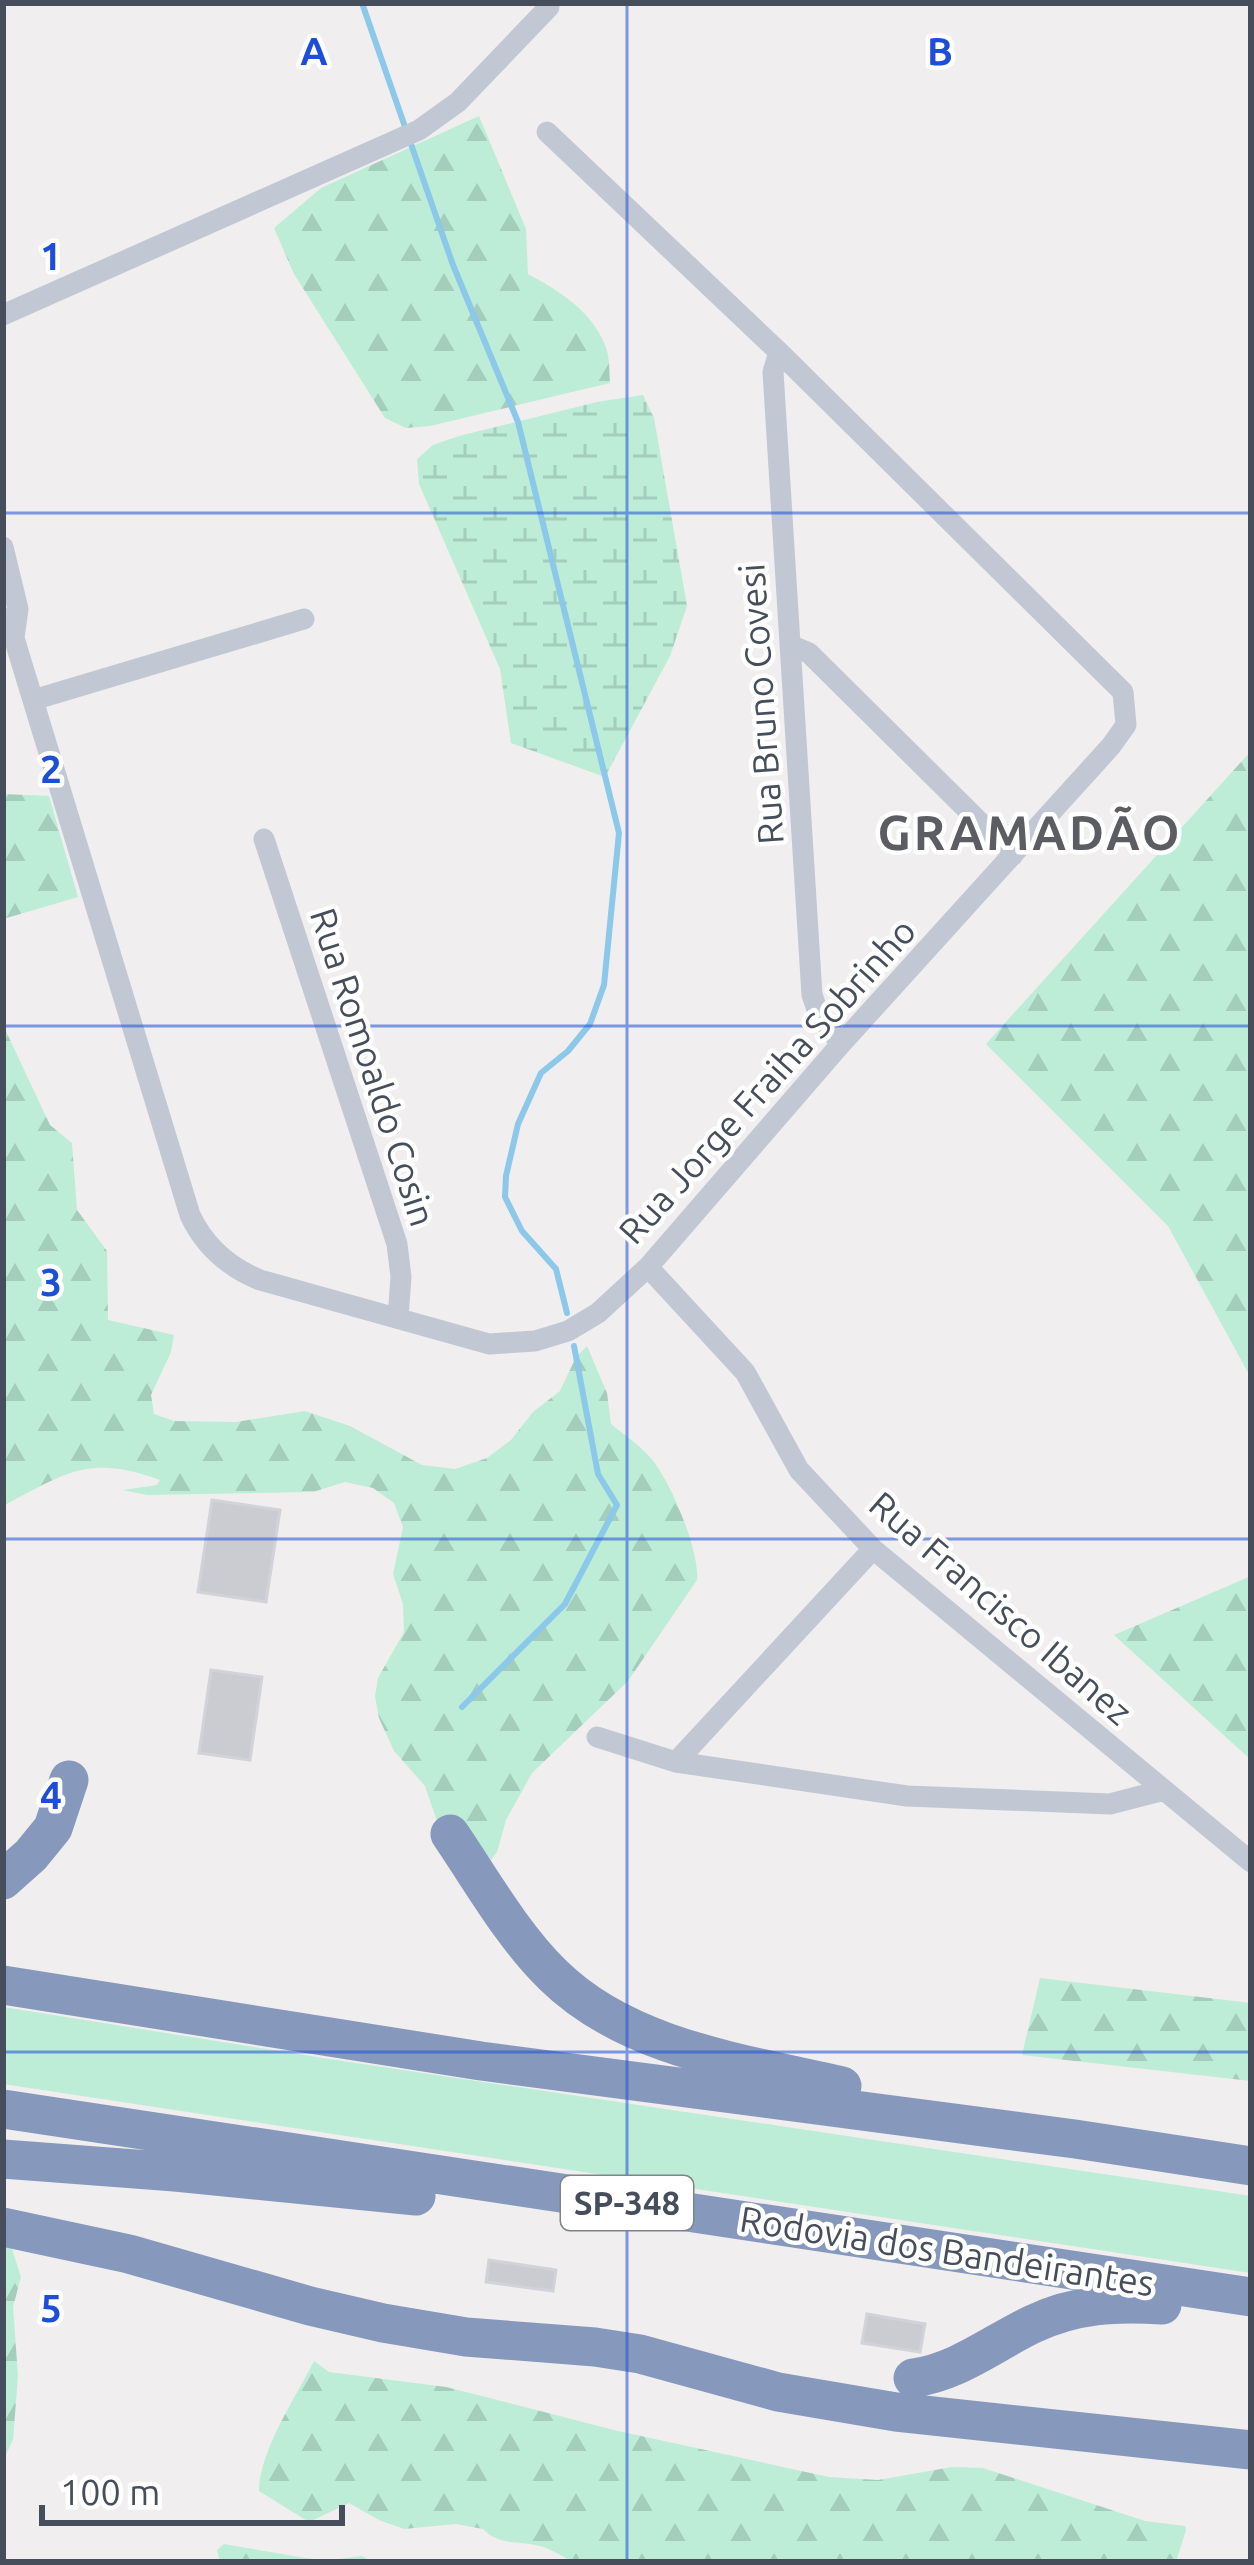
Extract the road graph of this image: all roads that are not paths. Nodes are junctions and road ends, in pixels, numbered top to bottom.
1 (549, 7) dead end
2 (547, 132) dead end
3 (3, 315) edge
4 (779, 352) junction
5 (3, 547) edge
6 (304, 619) dead end
7 (7, 632) edge
8 (790, 645) junction
9 (33, 700) junction
10 (264, 838) dead end
11 (1013, 855) junction
12 (841, 1044) junction
13 (648, 1267) junction
14 (398, 1318) junction
15 (872, 1549) junction
16 (597, 1737) dead end
17 (676, 1762) junction
18 (68, 1780) dead end
19 (1164, 1790) junction
20 (450, 1834) dead end
21 (1251, 1862) edge
22 (3, 1880) edge
23 (3, 1985) edge
24 (3, 2109) edge
25 (1076, 2139) junction
26 (3, 2159) edge
27 (1251, 2166) edge
28 (680, 2211) junction
29 (3, 2227) edge
30 (1251, 2297) edge
31 (1251, 2310) edge
32 (913, 2378) dead end
33 (1251, 2450) edge

1 - 3 street
2 - 4 street, Rua Jorge Fraiha Sobrinho
4 - 8 street, Rua Bruno Covesi
4 - 11 street, Rua Jorge Fraiha Sobrinho
5 - 7 street, Rua Jorge Fraiha Sobrinho
6 - 9 street
7 - 9 street, Rua Jorge Fraiha Sobrinho
8 - 11 street
8 - 12 street, Rua Bruno Covesi
9 - 14 street, Rua Jorge Fraiha Sobrinho
10 - 14 street, Rua Romoaldo Cosin
11 - 12 street, Rua Jorge Fraiha Sobrinho
12 - 13 street, Rua Jorge Fraiha Sobrinho
13 - 14 street, Rua Jorge Fraiha Sobrinho
13 - 15 street, Rua Francisco Ibanez
15 - 17 street
15 - 19 street, Rua Francisco Ibanez
16 - 17 street
17 - 19 street
18 - 22 highway
19 - 21 street, Rua Francisco Ibanez
20 - 25 highway
23 - 25 highway
24 - 28 highway, Rodovia dos Bandeirantes / SP-348
25 - 27 highway
26 - 28 highway
28 - 30 highway, Rodovia dos Bandeirantes / SP-348
29 - 33 highway
31 - 32 highway

